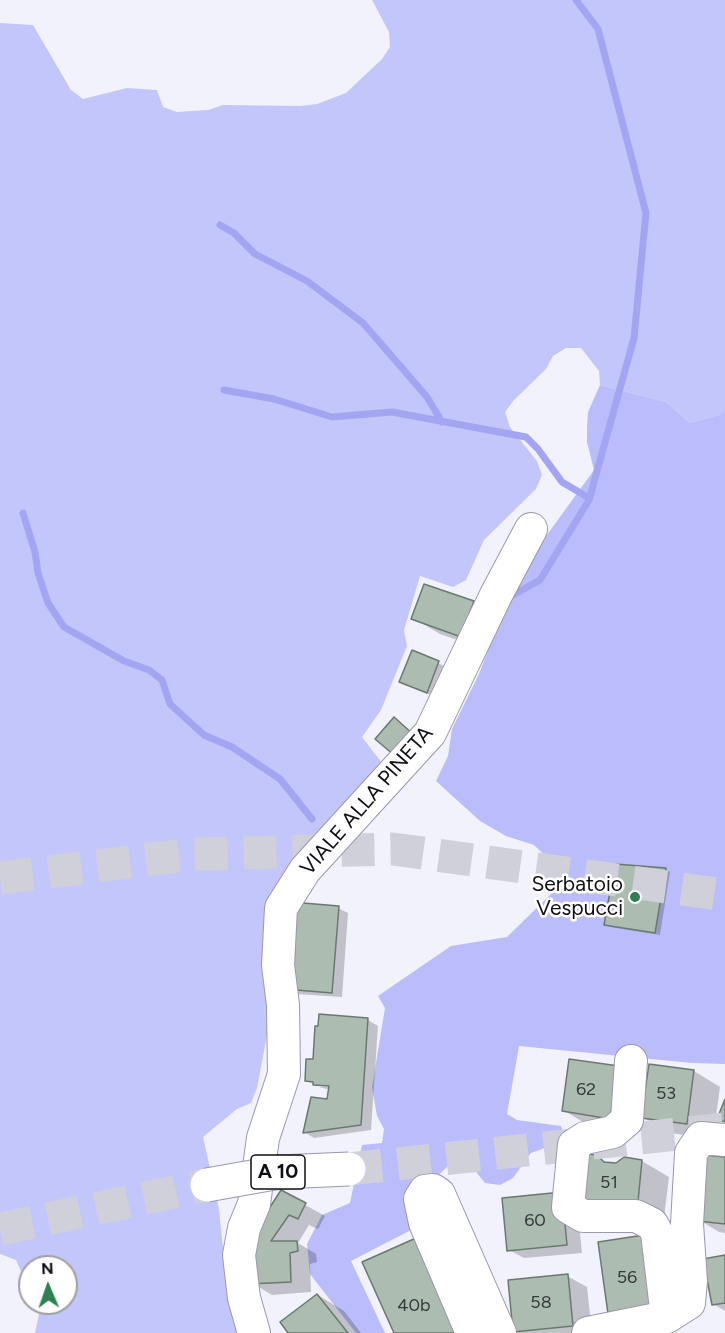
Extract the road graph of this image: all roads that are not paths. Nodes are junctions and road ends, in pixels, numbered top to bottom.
1 (531, 530) dead end
2 (631, 1061) dead end
3 (725, 1140) edge
4 (349, 1169) tunnel mouth
5 (207, 1185) tunnel mouth
6 (667, 1317) junction
7 (254, 1333) edge
8 (472, 1333) edge
9 (500, 1333) edge
10 (588, 1333) edge

1 - 7 street, VIALE ALLA PINETA
2 - 6 street
3 - 6 street
4 - 5 highway, A 10, bridge
6 - 10 street
8 - 9 street

